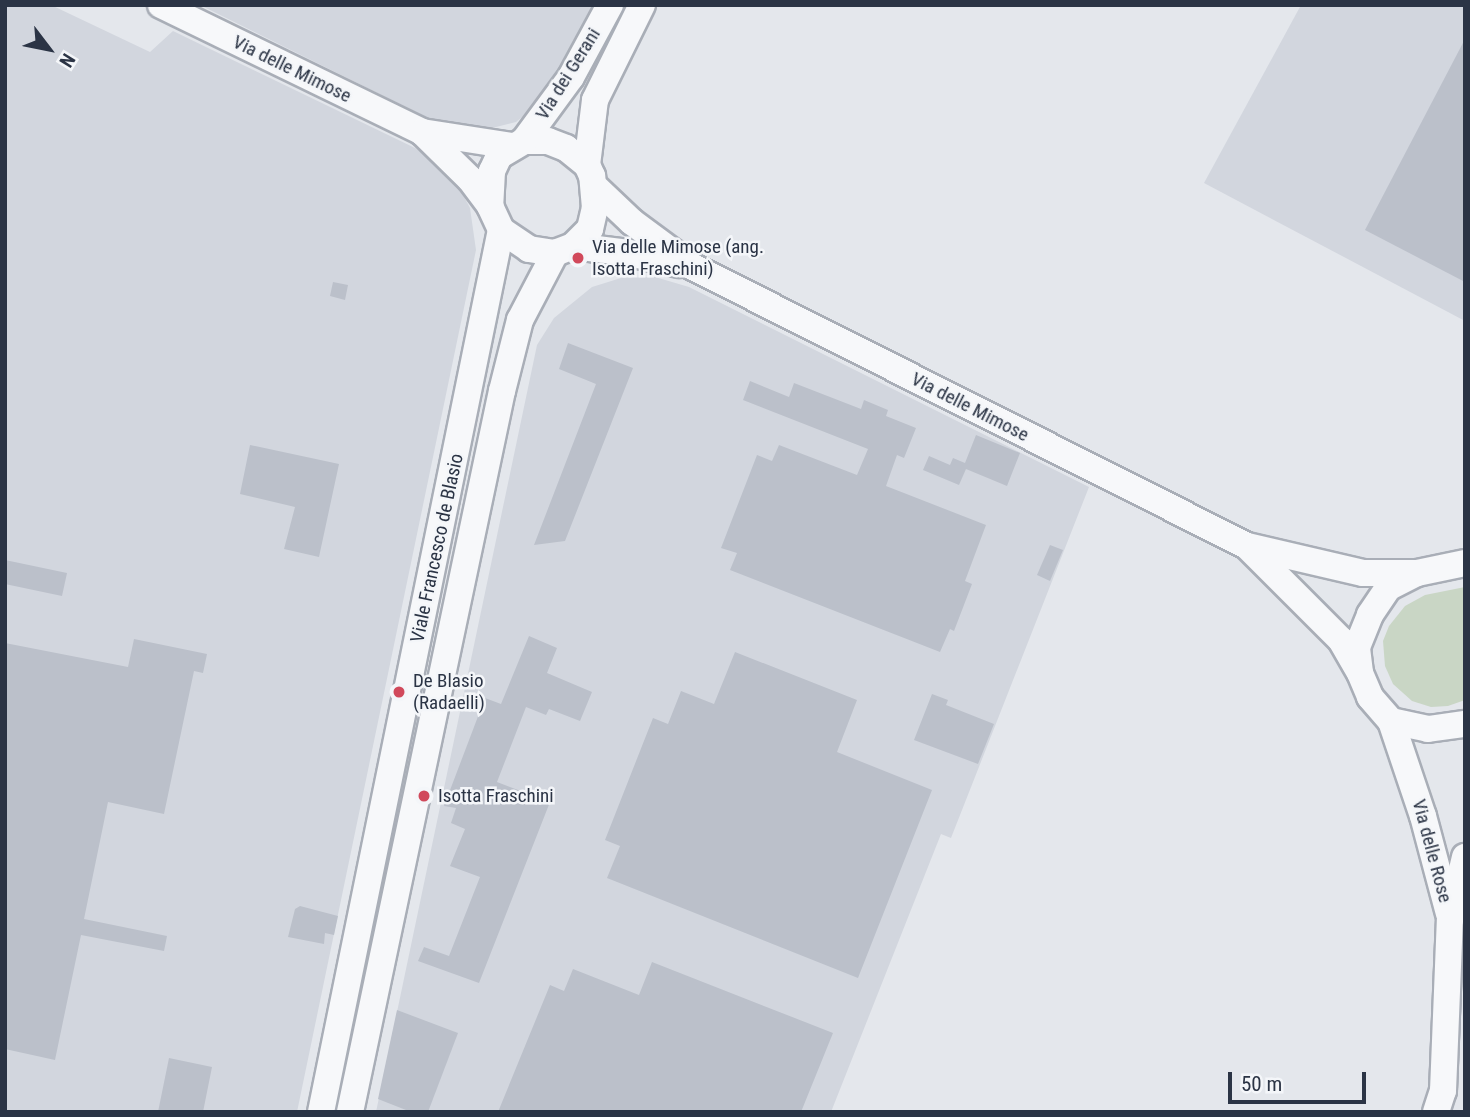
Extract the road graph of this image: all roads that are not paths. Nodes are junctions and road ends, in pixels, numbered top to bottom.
1 (161, 5) edge
2 (610, 5) edge
3 (642, 5) edge
4 (422, 132) junction
5 (517, 143) junction
6 (591, 175) junction
7 (490, 206) junction
8 (502, 230) junction
9 (564, 250) junction
10 (693, 267) junction
11 (1247, 546) junction
12 (1465, 563) edge
13 (1417, 573) junction
14 (1360, 673) junction
15 (1391, 721) junction
16 (1465, 724) edge
17 (1465, 857) edge
18 (1450, 920) junction
19 (321, 1112) edge
20 (350, 1112) edge
21 (1436, 1112) edge

1 - 4 street, Via delle Mimose
2 - 5 street, Via dei Gerani
3 - 6 street, Via dei Gerani
4 - 5 street
4 - 7 street
5 - 6 street
5 - 7 street
6 - 9 street
6 - 10 street, Via delle Mimose
7 - 8 street
8 - 9 street
8 - 19 street, Viale Francesco de Blasio
9 - 10 street, Via delle Mimose
9 - 20 street, Viale Francesco de Blasio
10 - 11 street, Via delle Mimose
11 - 13 street, Via delle Mimose
11 - 14 street, Via delle Mimose
12 - 13 street
13 - 14 street
14 - 15 street, Via delle Mimose
15 - 16 street
15 - 18 street, Via delle Rose
17 - 18 street, Via delle Rose
18 - 21 street

